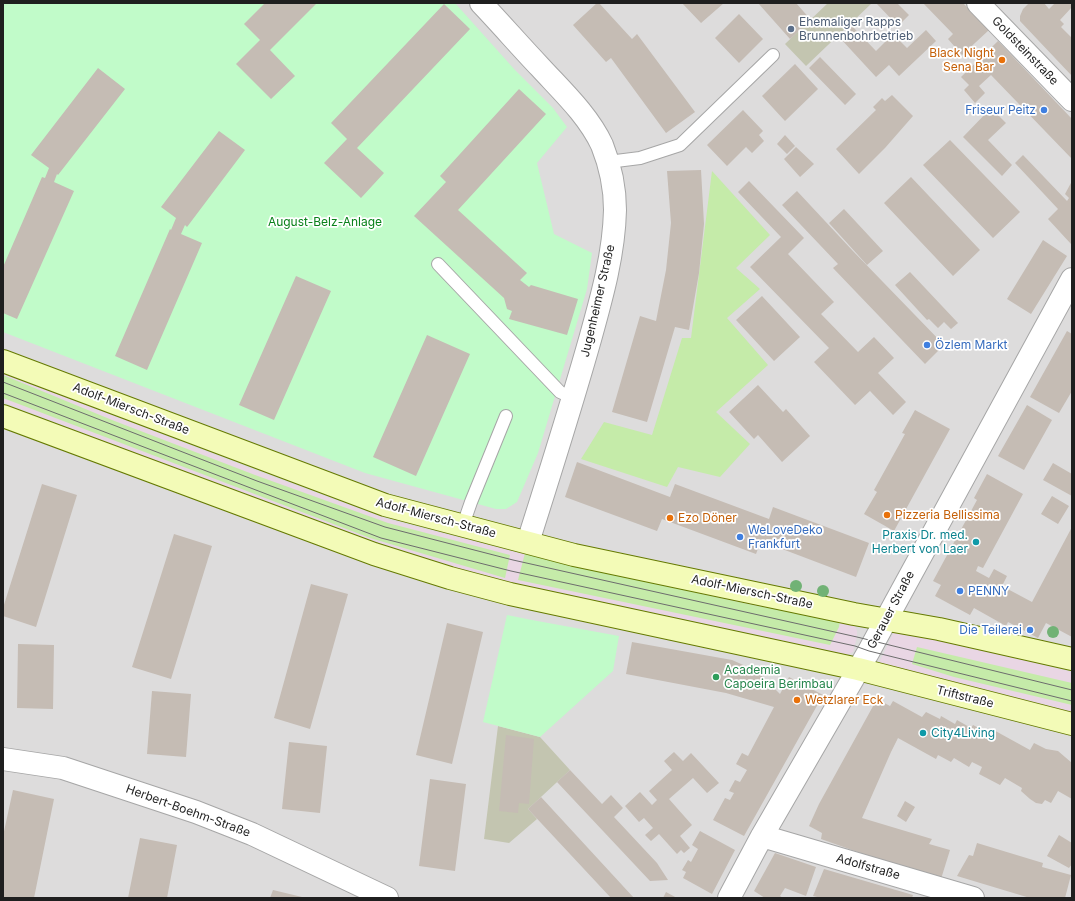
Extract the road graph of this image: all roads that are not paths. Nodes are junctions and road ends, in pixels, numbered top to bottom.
1 (481, 3) edge
2 (989, 7) edge
3 (773, 55) dead end
4 (1072, 100) edge
5 (608, 162) junction
6 (438, 264) dead end
7 (1072, 279) edge
8 (3, 360) edge
9 (574, 398) junction
10 (3, 416) edge
11 (506, 416) dead end
12 (463, 526) junction
13 (528, 542) junction
14 (886, 619) junction
15 (1072, 659) edge
16 (858, 670) junction
17 (1072, 724) edge
18 (3, 759) edge
19 (762, 836) junction
20 (387, 898) edge
21 (729, 898) edge
22 (973, 898) edge

1 - 5 street, Jugenheimer Straße
2 - 4 street, Goldsteinstraße
3 - 5 lane
5 - 9 street, Jugenheimer Straße
6 - 9 lane
7 - 14 street, Gerauer Straße
8 - 12 main road, Adolf-Miersch-Straße
9 - 13 street, Jugenheimer Straße
10 - 16 main road
11 - 12 lane
12 - 13 main road, Adolf-Miersch-Straße
13 - 14 main road, Adolf-Miersch-Straße
14 - 15 main road
14 - 16 street, Gerauer Straße
16 - 17 main road, Triftstraße
16 - 19 street, Gerauer Straße
18 - 20 street, Herbert-Boehm-Straße
19 - 21 street, Gerauer Straße
19 - 22 street, Adolfstraße

